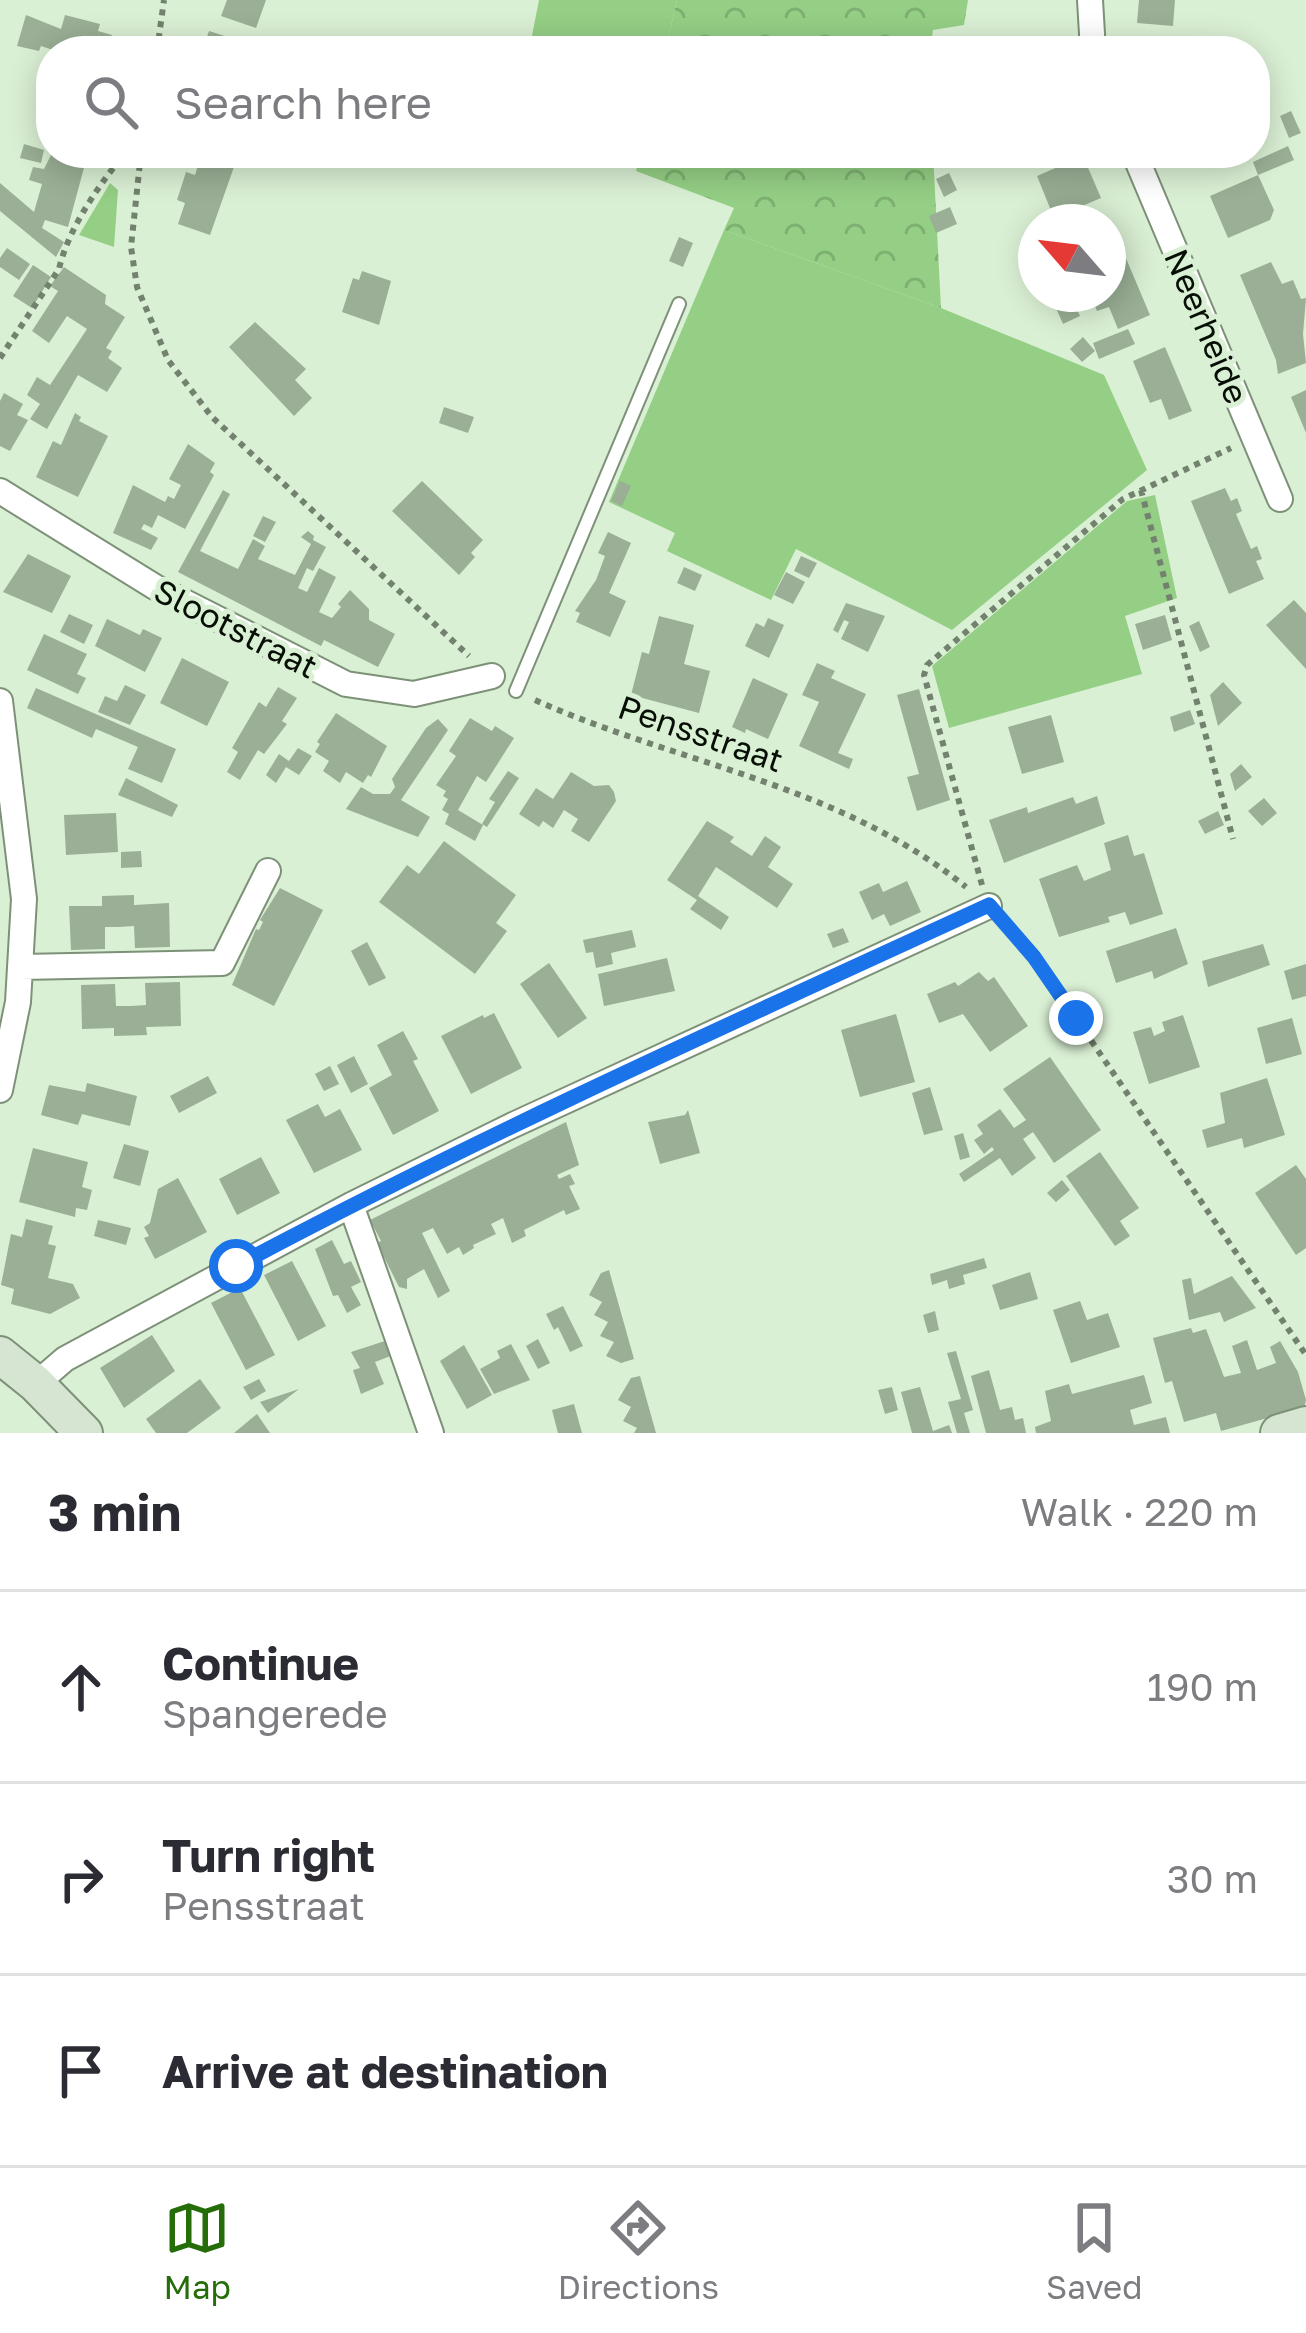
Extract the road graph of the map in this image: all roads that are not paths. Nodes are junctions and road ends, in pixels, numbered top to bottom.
1 (1090, 0) edge
2 (1092, 36) edge
3 (1140, 168) edge
4 (679, 304) dead end
5 (0, 491) edge
6 (1280, 499) dead end
7 (492, 676) road end
8 (516, 691) road end
9 (0, 701) edge
10 (268, 871) dead end
11 (989, 905) road end
12 (21, 967) junction
13 (0, 1090) edge
14 (351, 1205) junction
15 (0, 1355) edge
16 (36, 1384) junction
17 (1306, 1425) edge
18 (84, 1433) edge
19 (431, 1433) edge
20 (1279, 1433) edge

1 - 2 street
3 - 6 street, Neerheide
4 - 8 lane
5 - 7 street, Slootstraat
9 - 12 street
10 - 12 street
11 - 14 street
12 - 13 street
14 - 16 street
14 - 19 street
15 - 16 street
16 - 18 street
17 - 20 street

